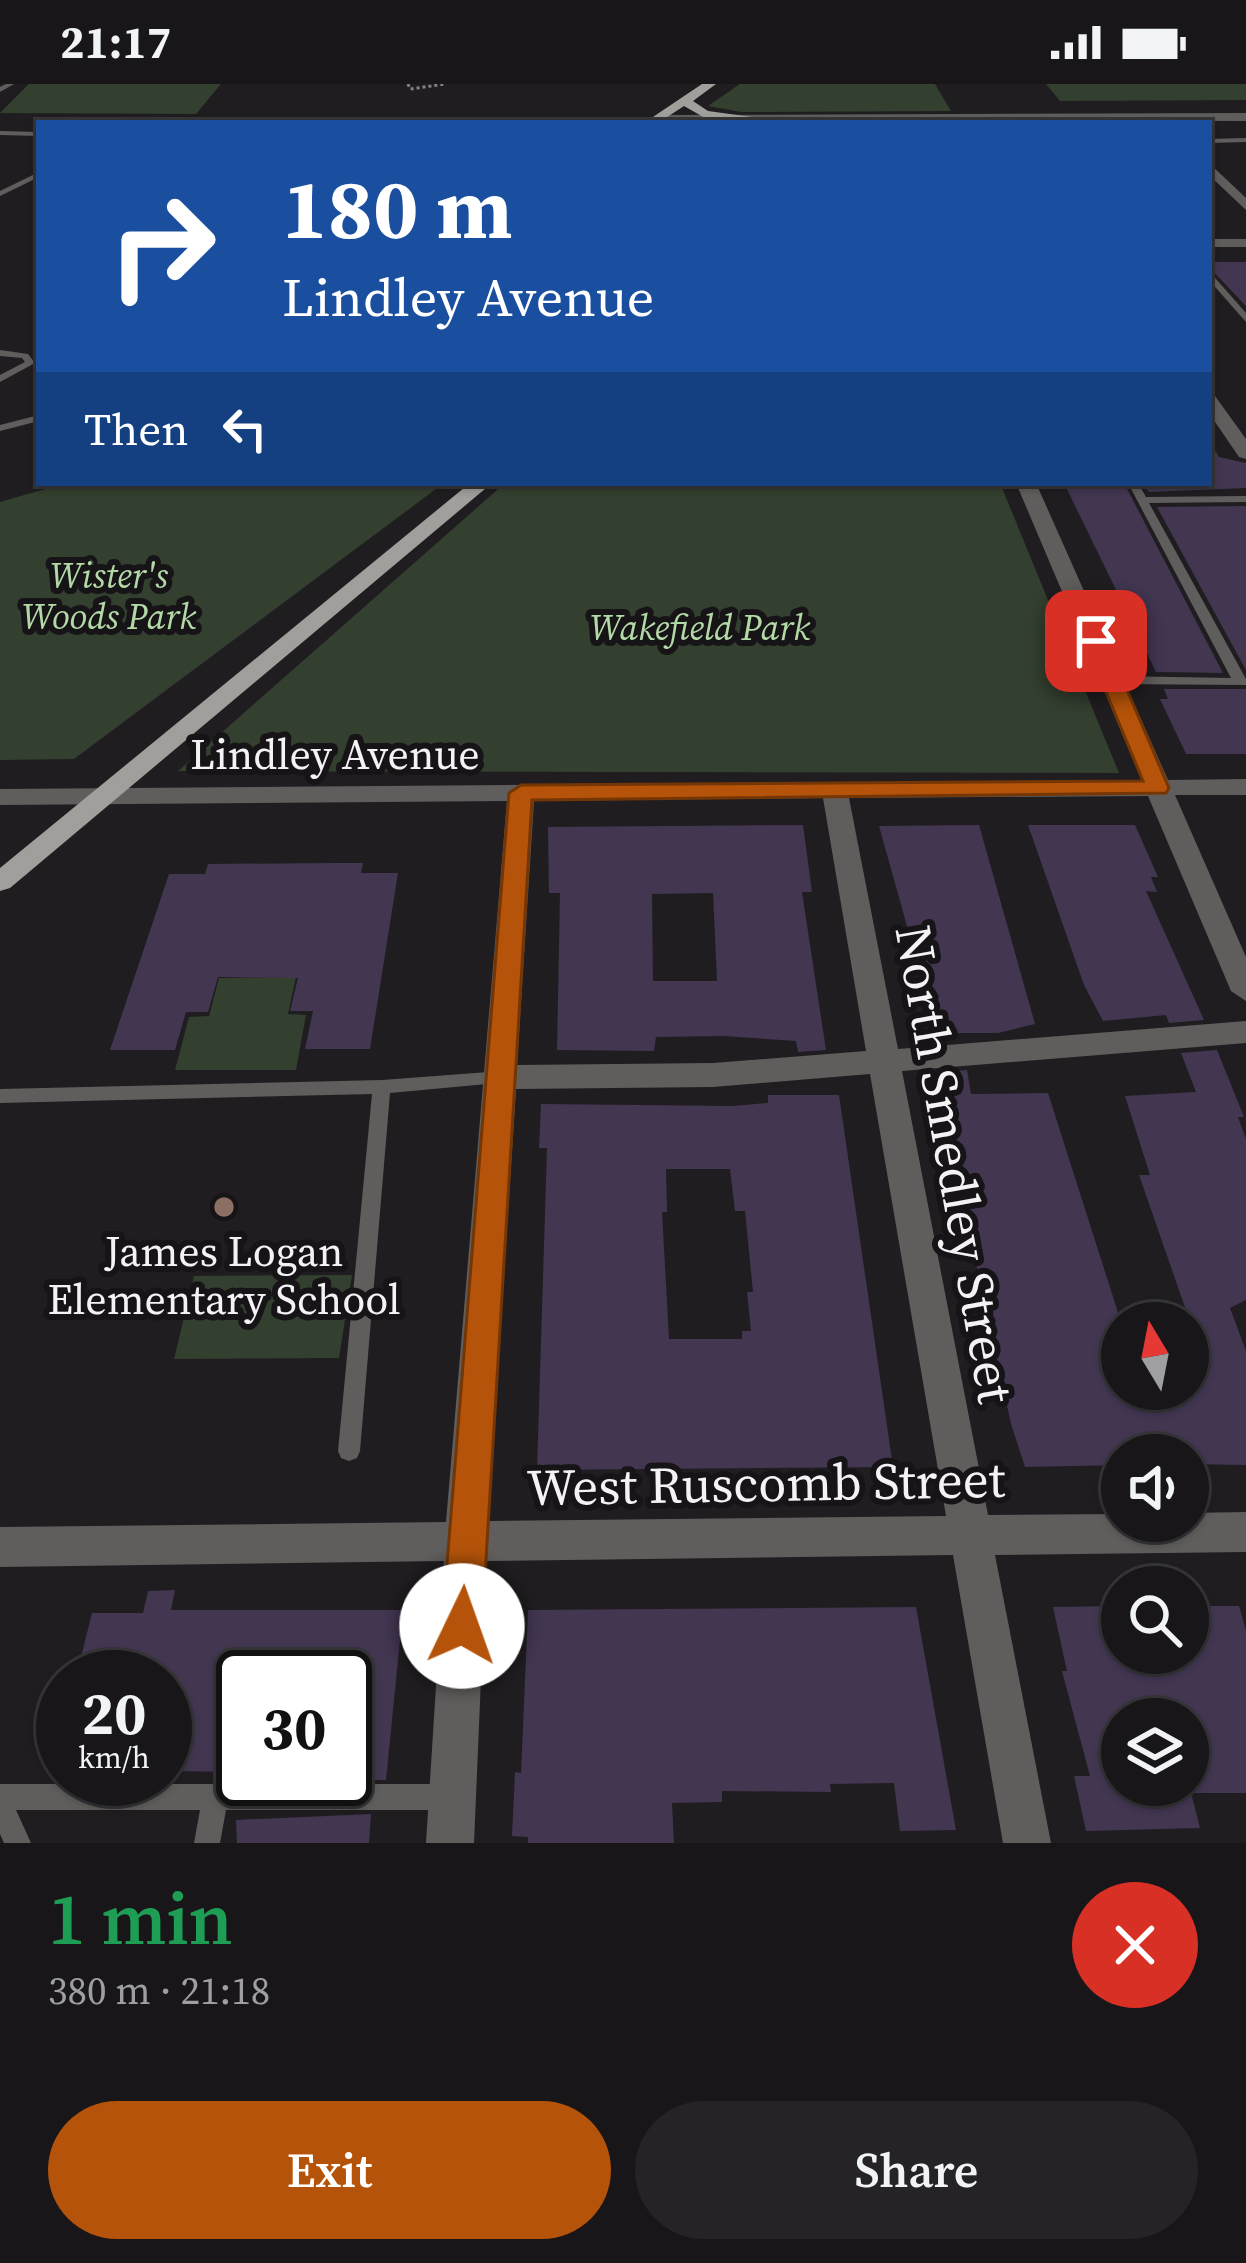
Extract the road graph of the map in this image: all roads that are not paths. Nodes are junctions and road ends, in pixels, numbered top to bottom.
1 (10, 84) edge
2 (710, 84) edge
3 (0, 90) edge
4 (686, 101) junction
5 (1246, 117) edge
6 (753, 118) junction
7 (656, 120) edge
8 (687, 120) edge
9 (766, 120) edge
10 (889, 120) edge
11 (978, 120) edge
12 (1162, 120) edge
13 (0, 133) edge
14 (36, 134) edge
15 (1246, 140) edge
16 (1212, 141) edge
17 (1212, 170) edge
18 (36, 176) edge
19 (0, 194) edge
20 (1246, 206) edge
21 (1212, 243) edge
22 (1246, 243) edge
23 (1212, 278) edge
24 (1246, 320) edge
25 (0, 353) edge
26 (0, 379) edge
27 (1212, 404) edge
28 (36, 419) edge
29 (0, 428) edge
30 (1212, 440) edge
31 (1243, 444) edge
32 (478, 486) edge
33 (1027, 486) edge
34 (1135, 486) edge
35 (1246, 499) edge
36 (1142, 500) junction
37 (1113, 680) junction
38 (1243, 682) edge
39 (1246, 787) edge
40 (834, 788) junction
41 (1157, 788) junction
42 (521, 793) junction
43 (107, 794) junction
44 (0, 796) edge
45 (0, 882) edge
46 (1246, 991) edge
47 (1246, 1032) edge
48 (884, 1062) junction
49 (502, 1077) junction
50 (382, 1087) junction
51 (0, 1096) edge
52 (350, 1451) dead end
53 (1246, 1532) edge
54 (971, 1534) junction
55 (466, 1540) junction
56 (0, 1547) edge
57 (453, 1797) junction
58 (214, 1798) junction
59 (0, 1800) edge
60 (18, 1843) edge
61 (207, 1843) edge
62 (450, 1843) edge
63 (1027, 1843) edge

1 - 3 lane
2 - 4 main road
4 - 6 main road
4 - 7 main road
5 - 12 street
6 - 8 street
6 - 9 street
10 - 11 street
13 - 14 lane
15 - 16 lane
17 - 20 street
18 - 19 lane
21 - 22 street
23 - 24 lane
25 - 26 lane
27 - 31 street
28 - 29 lane
30 - 31 street
32 - 43 main road
33 - 37 street
34 - 36 lane
35 - 36 lane
36 - 38 lane
37 - 38 lane
37 - 41 street
39 - 41 street, Lindley Avenue
40 - 41 street, Lindley Avenue
40 - 42 street, Lindley Avenue
40 - 48 street, North Smedley Street
41 - 46 street
42 - 43 street, Lindley Avenue
42 - 49 street
43 - 44 street, Lindley Avenue
43 - 45 main road
47 - 48 street
48 - 49 street
48 - 54 street, North Smedley Street
49 - 50 lane
49 - 55 street
50 - 51 lane
50 - 52 lane
53 - 54 street, West Ruscomb Street
54 - 55 street, West Ruscomb Street
54 - 63 street, North Smedley Street
55 - 56 street, West Ruscomb Street
55 - 57 street
57 - 58 lane
57 - 62 street
58 - 59 lane
58 - 61 lane
59 - 60 lane

